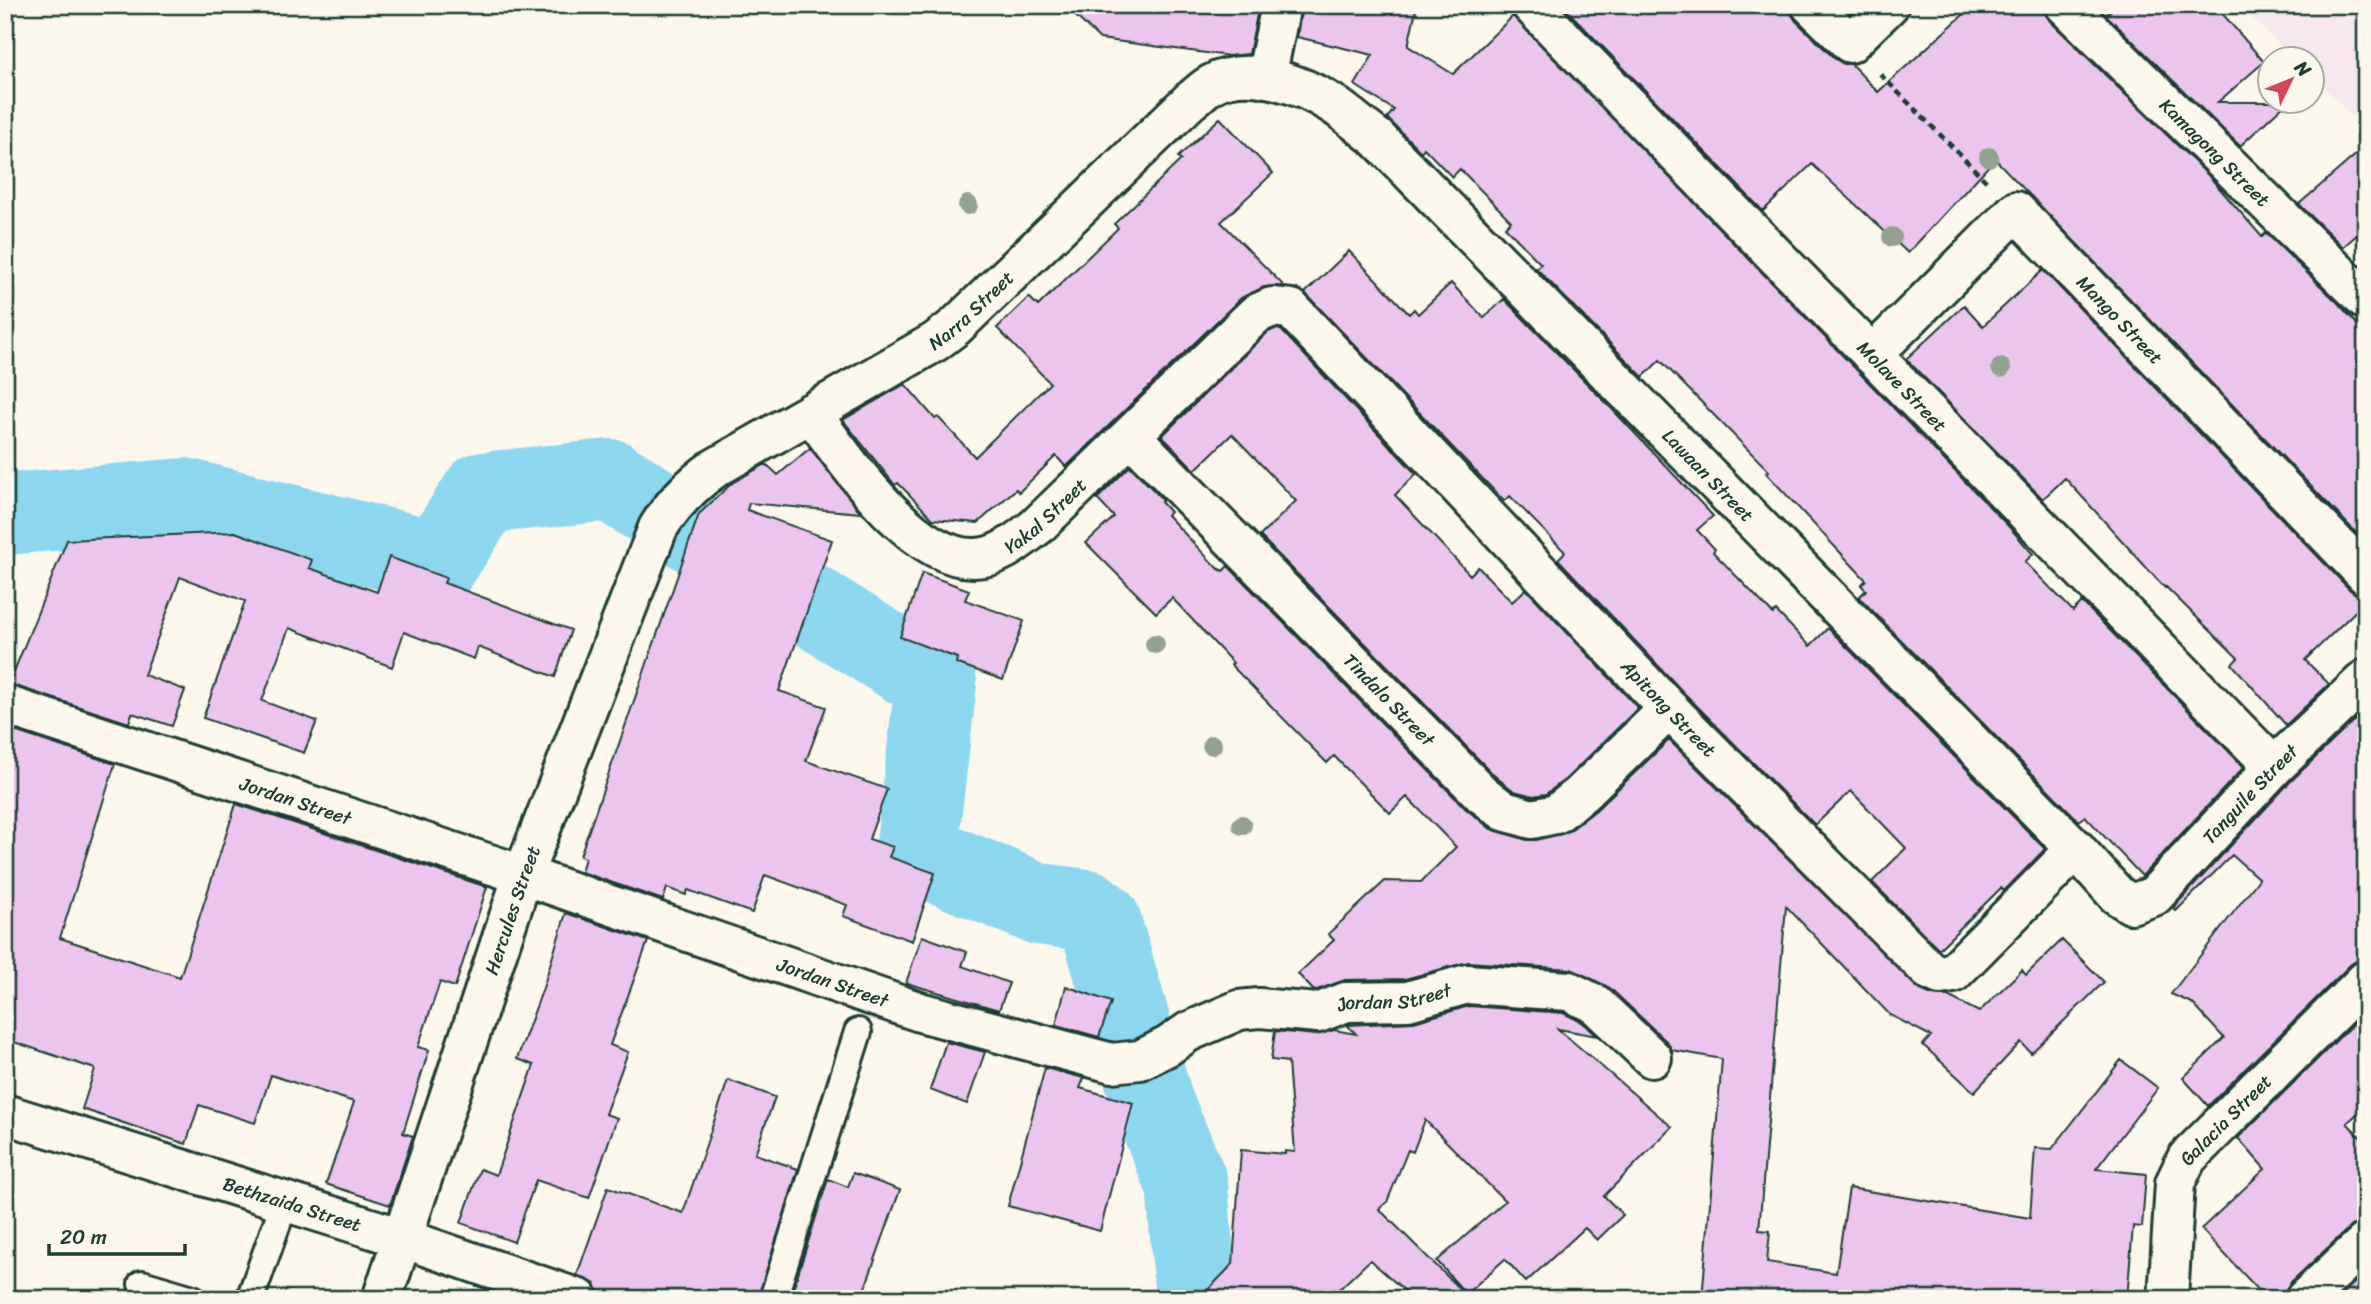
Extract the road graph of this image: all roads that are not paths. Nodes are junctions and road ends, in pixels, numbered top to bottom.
1 (1281, 5) edge
2 (1531, 5) edge
3 (1811, 5) edge
4 (1889, 5) edge
5 (2064, 5) edge
6 (1266, 78) junction
7 (2366, 300) edge
8 (1272, 307) joint
9 (1872, 355) junction
10 (811, 413) junction
11 (1131, 436) junction
12 (658, 528) joint
13 (2366, 575) edge
14 (2366, 679) edge
15 (5, 705) edge
16 (1669, 709) junction
17 (2274, 767) junction
18 (2076, 849) junction
19 (523, 875) junction
20 (2131, 904) joint
21 (2366, 980) edge
22 (858, 1032) dead end
23 (1652, 1058) dead end
24 (5, 1114) edge
25 (285, 1201) junction
26 (402, 1238) junction
27 (2366, 1242) edge
28 (142, 1284) dead end
29 (193, 1299) edge
30 (250, 1299) edge
31 (382, 1299) edge
32 (579, 1299) edge
33 (773, 1299) edge
34 (2168, 1299) edge
35 (2305, 1299) edge

1 - 6 street
2 - 9 street, Molave Street
3 - 4 street
5 - 7 street, Kamagong Street
6 - 10 street, Narra Street
6 - 18 street, Lawaan Street
8 - 11 street, Yakal Street
8 - 16 street, Apitong Street
9 - 13 street, Mango Street
9 - 17 street, Molave Street
10 - 11 street, Yakal Street
10 - 12 street, Narra Street
11 - 16 street, Tindalo Street
12 - 19 street, Hercules Street
14 - 17 street, Tanguile Street
15 - 19 street, Jordan Street
16 - 18 street, Apitong Street
17 - 20 street, Tanguile Street
18 - 20 street, Lawaan Street
19 - 23 street, Jordan Street
19 - 26 street, Hercules Street
21 - 34 street, Galacia Street
22 - 33 lane
24 - 25 street, Bethzaida Street
25 - 26 street, Bethzaida Street
25 - 30 lane
26 - 31 street, Hercules Street
26 - 32 street, Bethzaida Street
27 - 35 street
28 - 29 lane

